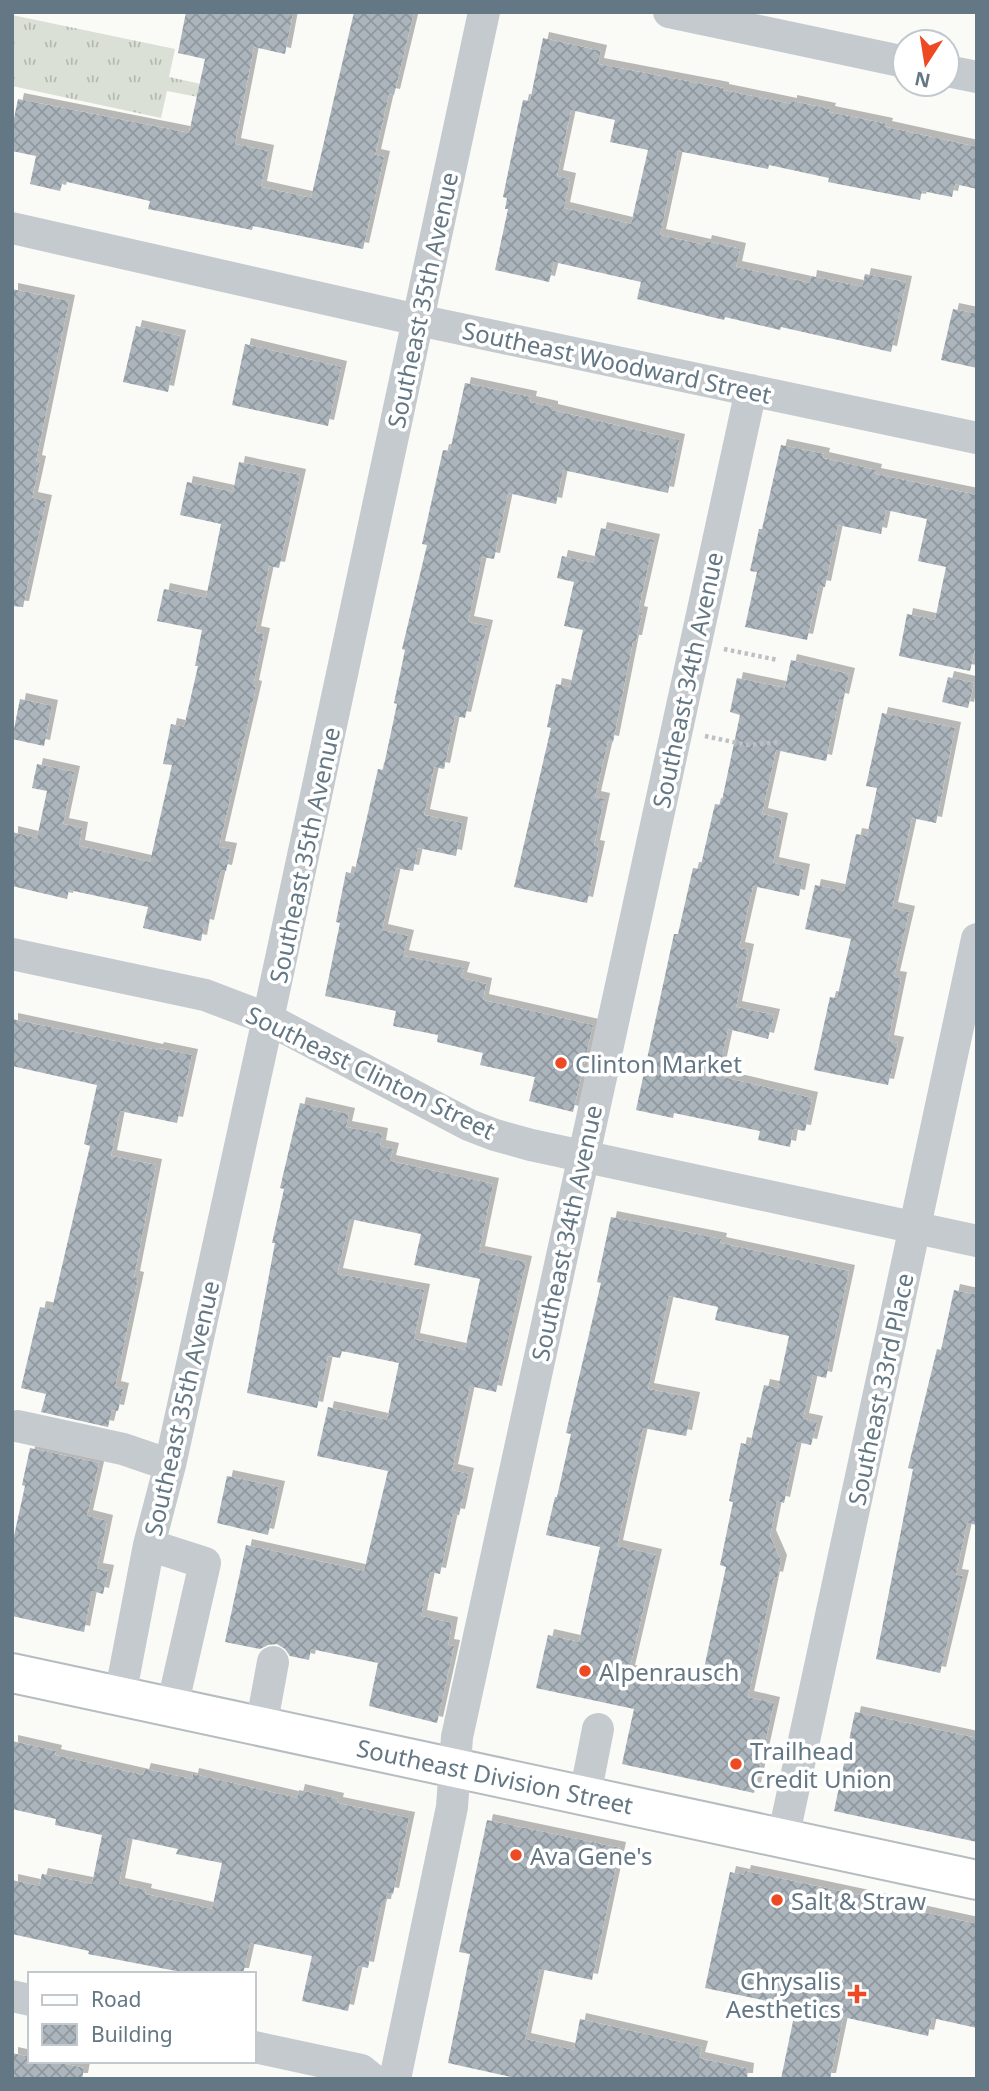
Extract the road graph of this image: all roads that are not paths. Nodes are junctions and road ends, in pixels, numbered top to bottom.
1 (484, 12) edge
2 (669, 12) edge
3 (891, 59) edge
4 (12, 228) edge
5 (418, 320) junction
6 (751, 390) junction
7 (977, 438) edge
8 (977, 939) edge
9 (12, 954) edge
10 (268, 1020) junction
11 (583, 1157) junction
12 (914, 1228) junction
13 (977, 1241) edge
14 (17, 1426) dead end
15 (170, 1465) junction
16 (149, 1545) junction
17 (273, 1662) dead end
18 (12, 1673) edge
19 (120, 1696) junction
20 (172, 1707) junction
21 (261, 1727) junction
22 (598, 1729) dead end
23 (455, 1768) junction
24 (585, 1795) junction
25 (783, 1838) junction
26 (977, 1880) edge
27 (256, 2048) edge
28 (372, 2079) edge
29 (395, 2079) edge

1 - 5 street, Southeast 35th Avenue
2 - 3 street
4 - 5 street, Southeast Woodward Street
5 - 6 street, Southeast Woodward Street
5 - 10 street, Southeast 35th Avenue
6 - 7 street, Southeast Woodward Street
6 - 11 street, Southeast 34th Avenue
8 - 12 street, Southeast 33rd Place
9 - 10 street, Southeast Clinton Street
10 - 11 street, Southeast Clinton Street
10 - 15 street, Southeast 35th Avenue
11 - 12 street, Southeast Clinton Street
11 - 23 street, Southeast 34th Avenue
12 - 13 street, Southeast Clinton Street
12 - 25 street, Southeast 33rd Place
14 - 15 street
15 - 16 street, Southeast 35th Avenue
16 - 19 street, Southeast 35th Avenue
16 - 20 street
17 - 21 street
18 - 19 main road, Southeast Division Street
19 - 20 main road, Southeast Division Street
20 - 21 main road, Southeast Division Street
21 - 23 main road, Southeast Division Street
22 - 24 street
23 - 24 main road, Southeast Division Street
23 - 29 street, Southeast 34th Avenue
24 - 25 main road, Southeast Division Street
25 - 26 main road, Southeast Division Street
27 - 28 street

